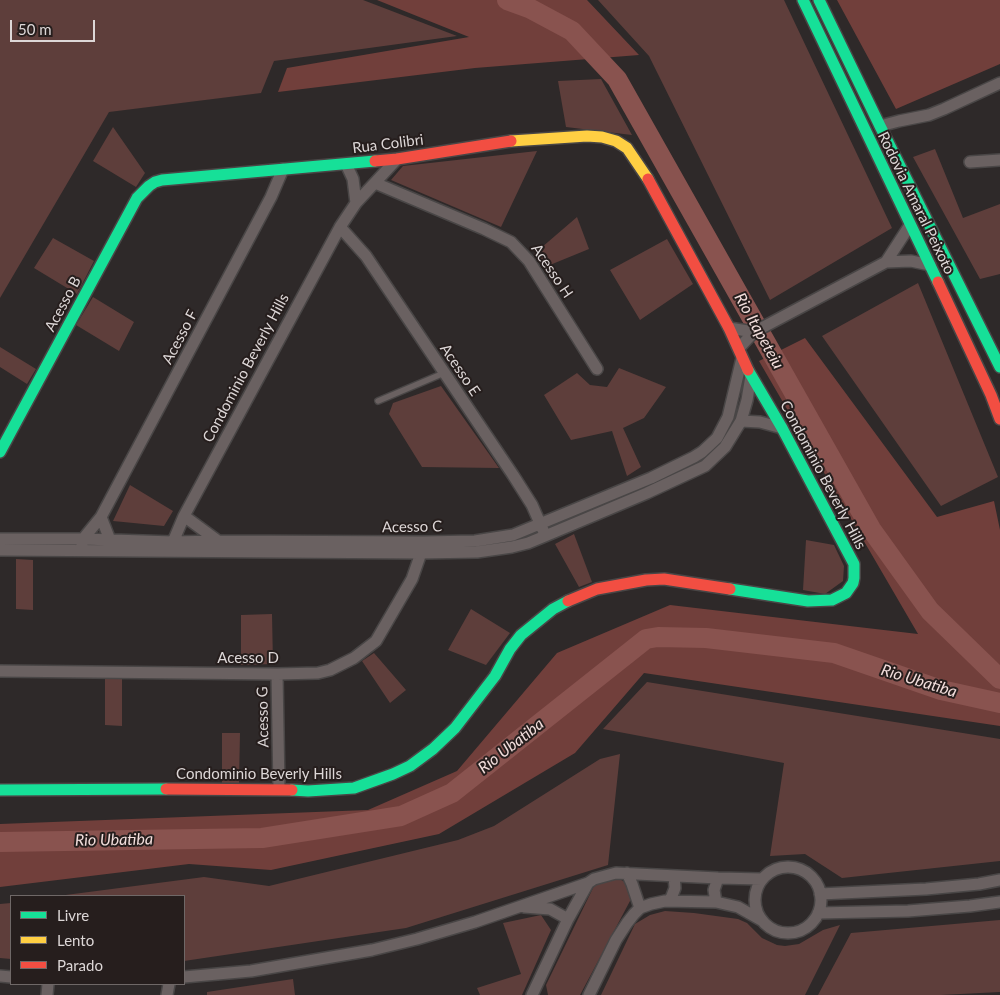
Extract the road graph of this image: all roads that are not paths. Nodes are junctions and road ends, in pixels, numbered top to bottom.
1 (803, 0) edge
2 (819, 0) edge
3 (1000, 83) edge
4 (880, 126) junction
5 (616, 141) joint
6 (397, 159) junction
7 (1000, 160) edge
8 (970, 162) dead end
9 (346, 164) junction
10 (283, 169) junction
11 (162, 180) joint
12 (375, 183) junction
13 (356, 203) junction
14 (910, 225) junction
15 (340, 226) junction
16 (886, 262) junction
17 (930, 265) junction
18 (729, 328) junction
19 (756, 331) junction
20 (741, 354) junction
21 (1000, 366) edge
22 (597, 369) dead end
23 (444, 373) junction
24 (751, 376) junction
25 (378, 401) dead end
26 (1000, 419) edge
27 (741, 421) junction
28 (782, 428) junction
29 (0, 452) edge
30 (184, 516) junction
31 (101, 517) junction
32 (541, 523) junction
33 (545, 536) junction
34 (0, 539) edge
35 (218, 541) junction
36 (82, 544) junction
37 (110, 546) junction
38 (173, 547) junction
39 (422, 548) junction
40 (0, 550) edge
41 (0, 671) edge
42 (277, 674) junction
43 (279, 789) junction
44 (0, 790) edge
45 (627, 873) junction
46 (674, 876) junction
47 (718, 878) junction
48 (762, 879) junction
49 (1000, 880) edge
50 (588, 883) junction
51 (820, 894) junction
52 (670, 901) junction
53 (716, 902) junction
54 (1000, 902) edge
55 (520, 906) junction
56 (640, 908) junction
57 (818, 913) junction
58 (568, 919) junction
59 (762, 920) junction
60 (185, 977) edge
61 (535, 993) edge
62 (589, 995) edge

1 - 14 main road, Rodovia Amaral Peixoto
2 - 4 main road, Rodovia Amaral Peixoto
3 - 4 street
4 - 21 main road, Rodovia Amaral Peixoto
5 - 6 main road, Rua Colibri
5 - 18 main road, Condominio Beverly Hills
6 - 9 main road, Rua Colibri
6 - 12 street, Condominio Beverly Hills
7 - 8 street
9 - 10 main road, Rua Colibri
9 - 13 street
10 - 11 main road, Rua Colibri
10 - 31 street, Acesso F
11 - 29 main road, Acesso B
12 - 13 street, Condominio Beverly Hills
12 - 22 street, Acesso H
13 - 15 street, Condominio Beverly Hills
14 - 16 street
14 - 17 main road, Rodovia Amaral Peixoto
15 - 23 street, Acesso E
15 - 30 street, Condominio Beverly Hills
16 - 17 street
16 - 19 street
17 - 26 main road, Rodovia Amaral Peixoto
18 - 19 street
18 - 20 main road, Condominio Beverly Hills
19 - 20 street
20 - 24 main road, Condominio Beverly Hills
20 - 32 street, Acesso C
23 - 25 lane
23 - 32 street, Acesso E
24 - 27 street, Acesso C
24 - 28 main road, Condominio Beverly Hills
27 - 28 street
27 - 33 street, Acesso C
28 - 43 main road, Condominio Beverly Hills
30 - 35 street
30 - 38 street, Condominio Beverly Hills
31 - 36 street, Acesso F
31 - 37 street
32 - 33 street, Acesso E
32 - 39 street, Acesso C
33 - 39 street, Acesso C
34 - 36 street, Acesso C
35 - 38 street, Acesso C
35 - 39 street, Acesso C
36 - 37 street, Acesso C
36 - 40 street, Acesso C
37 - 38 street, Acesso C
38 - 39 street, Acesso C
39 - 42 street, Acesso D
41 - 42 street, Acesso D
42 - 43 street, Acesso G
43 - 44 main road, Condominio Beverly Hills
45 - 46 street
45 - 50 street
45 - 56 street
46 - 47 street
46 - 52 street
47 - 48 street
47 - 53 street
48 - 51 street
48 - 59 street
49 - 51 street
50 - 55 street
50 - 58 street
51 - 57 street
52 - 53 street
52 - 56 street
53 - 59 street
54 - 57 street
55 - 58 street
55 - 60 street
56 - 62 street
57 - 59 street
58 - 61 street

